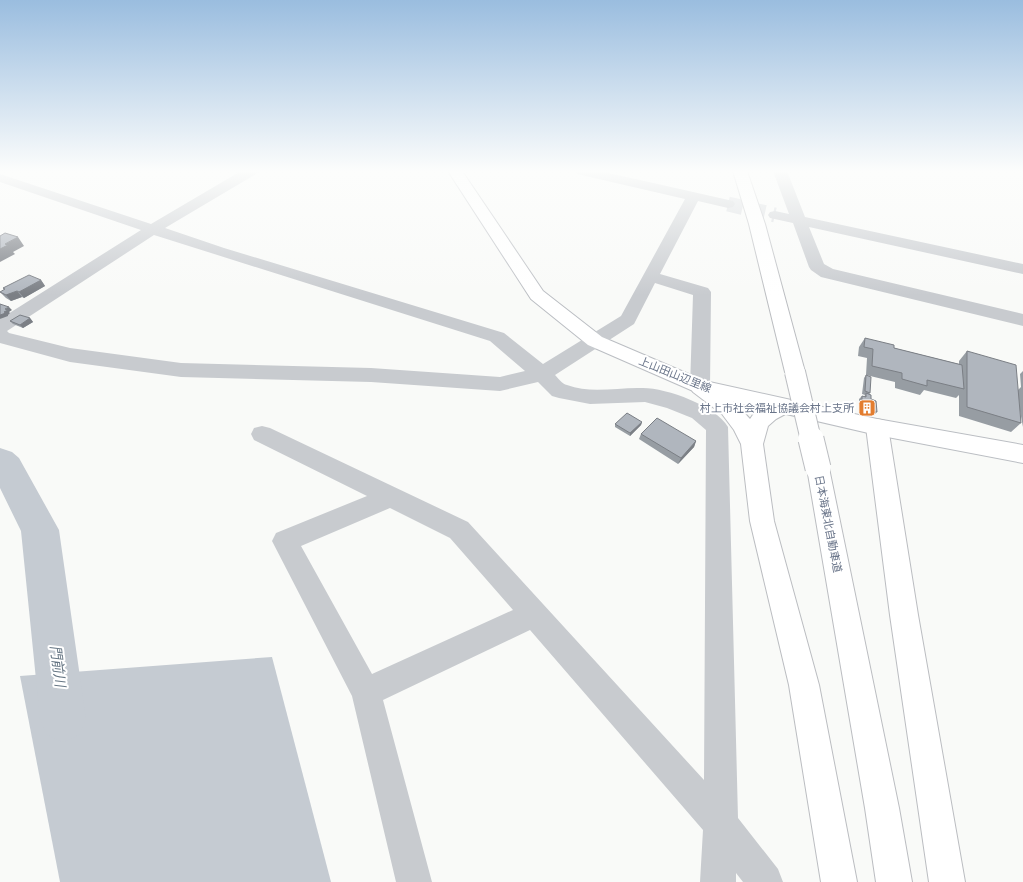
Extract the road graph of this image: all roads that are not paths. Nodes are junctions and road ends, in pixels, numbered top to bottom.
1 (101, 212) edge
2 (181, 212) edge
3 (483, 212) edge
4 (685, 212) edge
5 (753, 212) edge
6 (795, 212) edge
7 (775, 215) tunnel mouth
8 (798, 220) junction
9 (153, 229) junction
10 (1023, 269) edge
11 (650, 276) junction
12 (1023, 320) edge
13 (0, 327) edge
14 (0, 335) edge
15 (595, 341) junction
16 (542, 374) junction
17 (700, 388) junction
18 (782, 407) junction
19 (877, 427) junction
20 (262, 434) dead end
21 (752, 444) junction
22 (1023, 454) edge
23 (391, 497) junction
24 (534, 614) junction
25 (366, 692) junction
26 (721, 824) junction
27 (414, 882) edge
28 (718, 882) edge
29 (765, 882) edge
30 (839, 882) edge
31 (894, 882) edge
32 (947, 882) edge

1 - 9 street
2 - 9 street
3 - 15 main road, 上山田山辺里線
4 - 11 street
5 - 31 main road, 日本海東北自動車道, bridge
6 - 8 street
7 - 8 street
8 - 10 street
8 - 12 street
9 - 13 street
9 - 16 street
11 - 15 street
11 - 17 street
14 - 16 street
15 - 16 street
15 - 17 main road, 上山田山辺里線
16 - 26 street
17 - 18 main road, 上山田山辺里線
17 - 21 main road
18 - 19 main road, 上山田山辺里線
18 - 21 main road
19 - 22 main road, 上山田山辺里線
19 - 32 main road
20 - 23 street
21 - 30 main road
23 - 24 street
23 - 25 street
24 - 25 street
24 - 26 street
25 - 27 street
26 - 28 street
26 - 29 street

